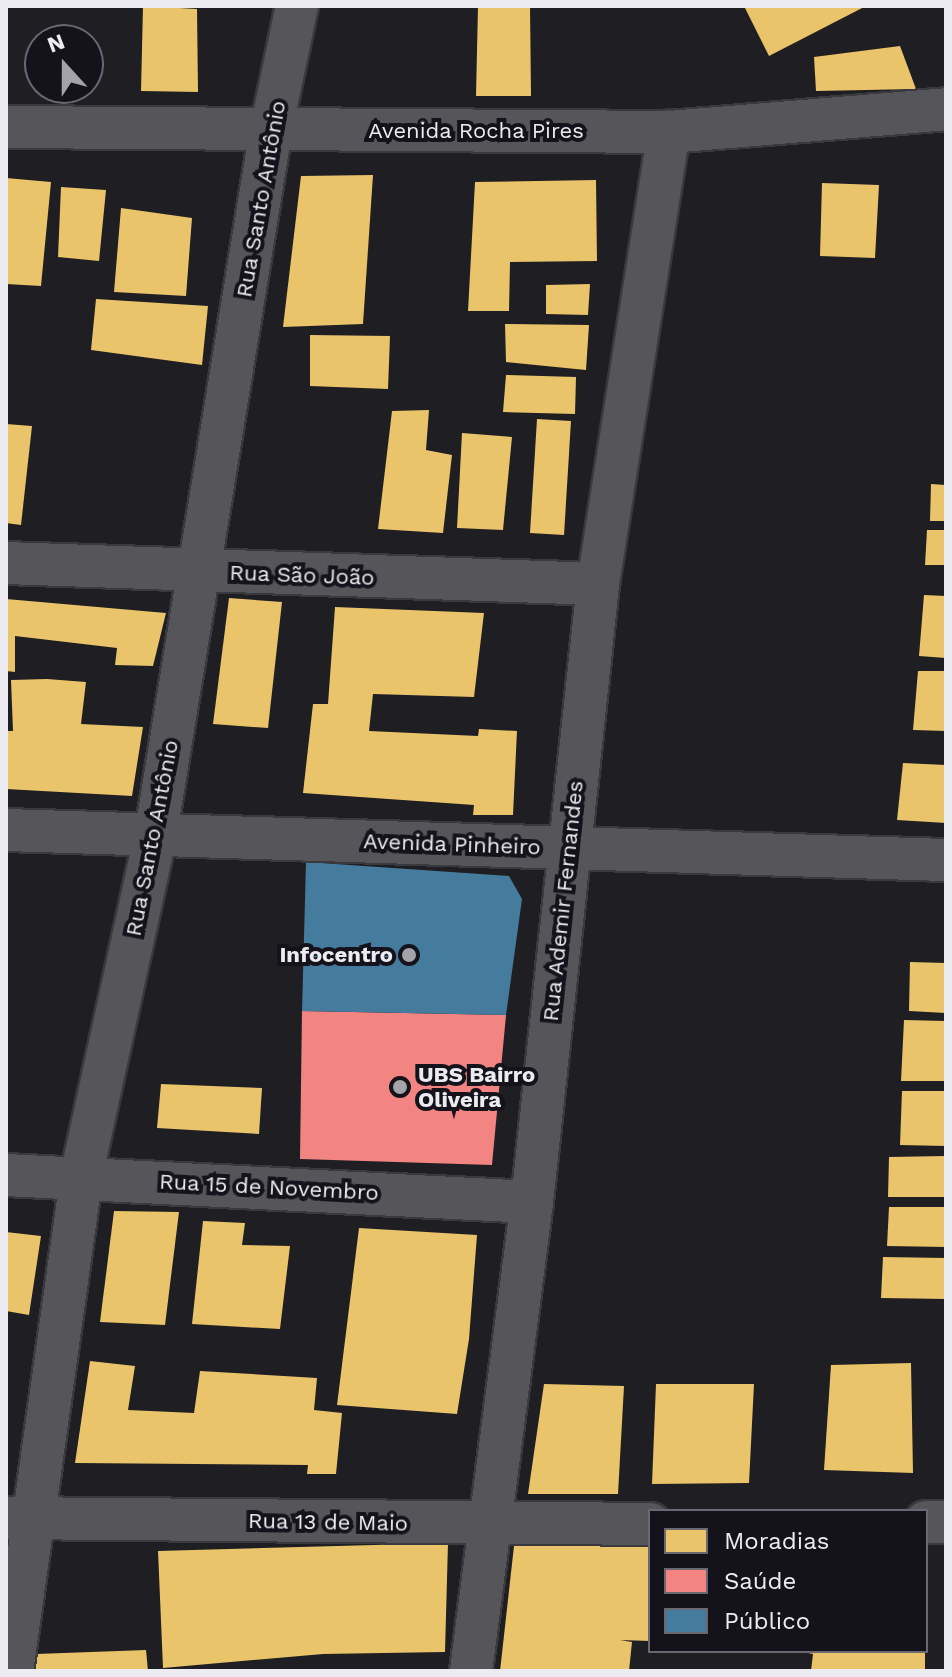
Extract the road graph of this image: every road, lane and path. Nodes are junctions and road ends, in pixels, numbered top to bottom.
1 (297, 6) edge
2 (946, 109) edge
3 (6, 127) edge
4 (271, 130) junction
5 (669, 132) junction
6 (6, 563) edge
7 (200, 572) junction
8 (598, 584) junction
9 (6, 830) edge
10 (156, 832) junction
11 (567, 848) junction
12 (946, 860) edge
13 (6, 1175) edge
14 (81, 1177) junction
15 (532, 1202) junction
16 (20, 1518) edge
17 (492, 1524) junction
18 (648, 1524) edge
19 (12, 1671) edge
20 (471, 1671) edge

1 - 4 street, Rua Santo Antônio
2 - 5 street, Avenida Rocha Pires
3 - 4 street, Avenida Rocha Pires
4 - 5 street, Avenida Rocha Pires
4 - 7 street, Rua Santo Antônio
5 - 8 street, Rua Ademir Fernandes
6 - 7 street, Rua São João
7 - 8 street, Rua São João
7 - 10 street, Rua Santo Antônio
8 - 11 street, Rua Ademir Fernandes
9 - 10 street, Avenida Pinheiro
10 - 11 street, Avenida Pinheiro
10 - 14 street, Rua Santo Antônio
11 - 12 street, Avenida Pinheiro
11 - 15 street, Rua Ademir Fernandes
13 - 14 street, Rua 15 de Novembro
14 - 15 street, Rua 15 de Novembro
14 - 16 street, Rua Santo Antônio
15 - 17 street, Rua Ademir Fernandes
16 - 17 street, Rua 13 de Maio
16 - 19 street, Rua Santo Antônio
17 - 18 street, Rua 13 de Maio
17 - 20 street, Rua Ademir Fernandes

